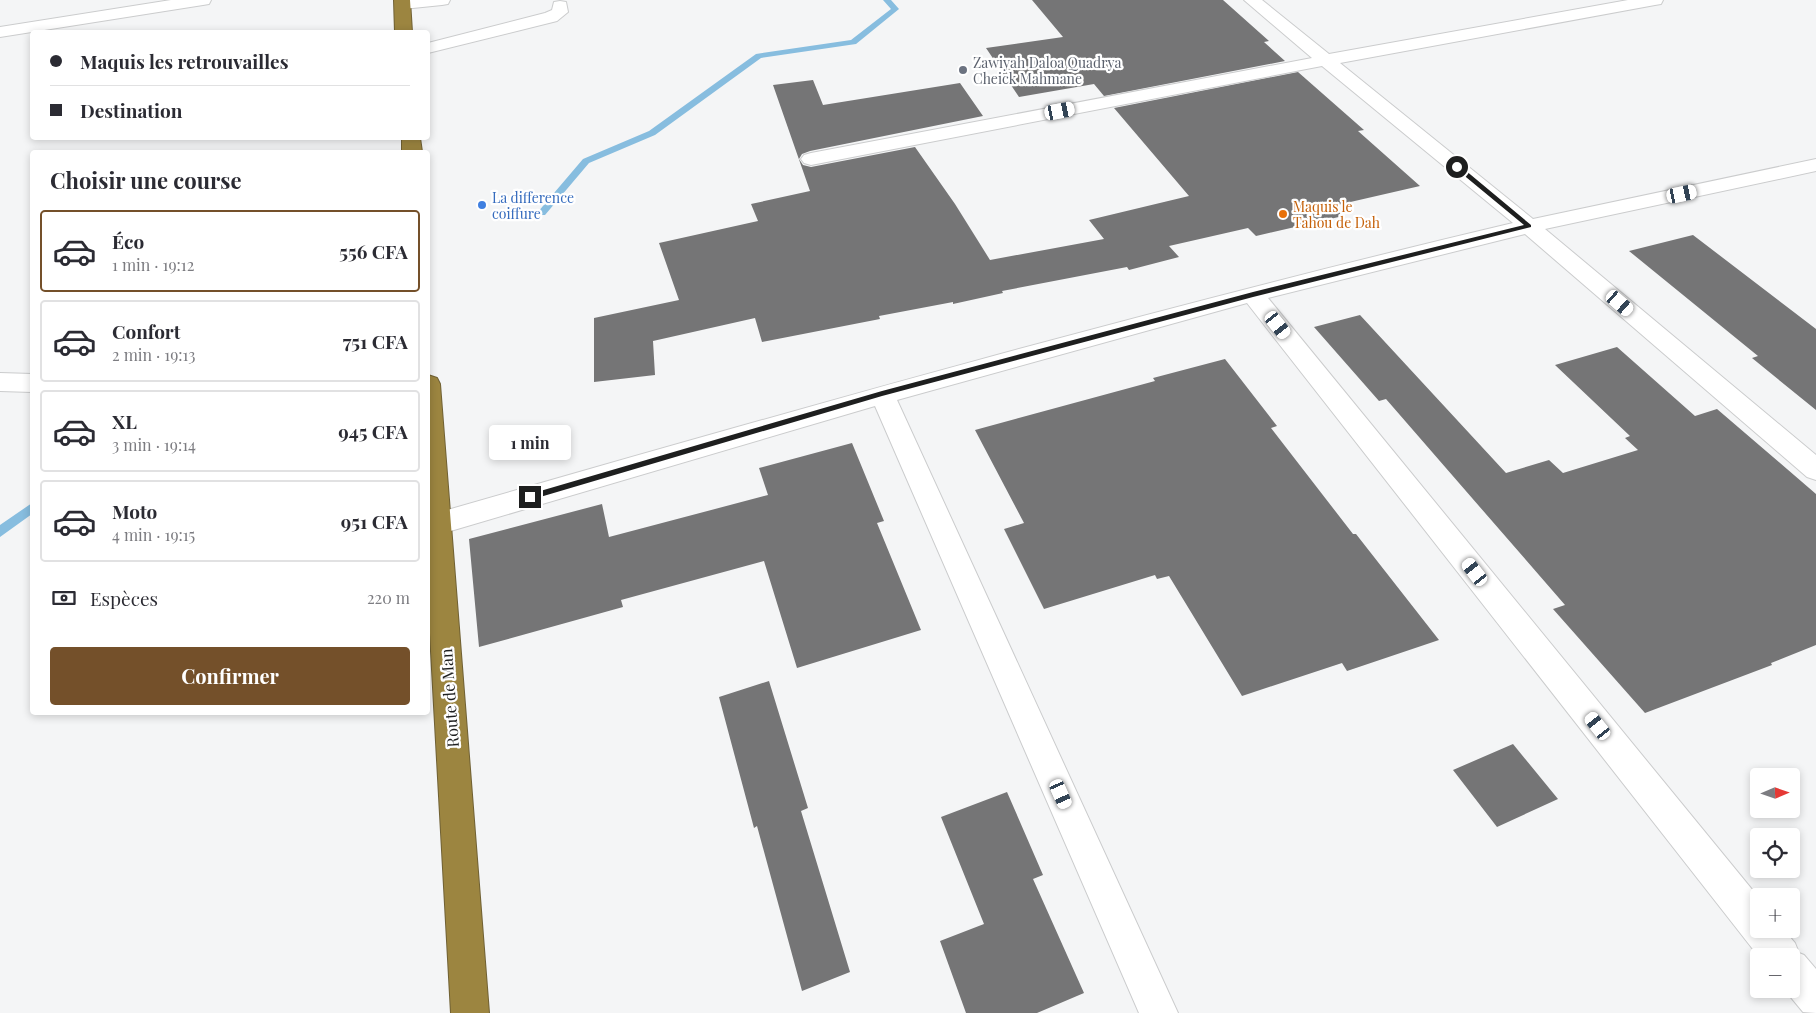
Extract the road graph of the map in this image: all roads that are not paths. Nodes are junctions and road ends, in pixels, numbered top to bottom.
1 (203, 0) edge
2 (442, 0) edge
3 (1252, 0) edge
4 (1655, 0) edge
5 (402, 2) edge
6 (560, 6) dead end
7 (404, 30) edge
8 (0, 32) edge
9 (430, 47) edge
10 (1327, 60) junction
11 (811, 159) dead end
12 (1816, 165) edge
13 (1529, 226) junction
14 (1253, 294) junction
15 (0, 382) edge
16 (30, 383) edge
17 (882, 394) junction
18 (430, 415) edge
19 (1816, 470) edge
20 (437, 524) junction
21 (1750, 917) edge
22 (1767, 938) edge
23 (1775, 948) edge
24 (1800, 979) edge
25 (1816, 999) edge
26 (470, 1013) edge
27 (1158, 1013) edge

1 - 8 street
2 - 5 street
3 - 10 street
4 - 10 street
5 - 7 highway
6 - 9 street
10 - 11 street
10 - 13 street
12 - 13 street
13 - 14 street
13 - 19 street
14 - 17 street
14 - 21 street
15 - 16 street
17 - 20 street
17 - 27 street
18 - 20 highway, Route de Man
20 - 26 highway, Route de Man
22 - 23 street
24 - 25 street

